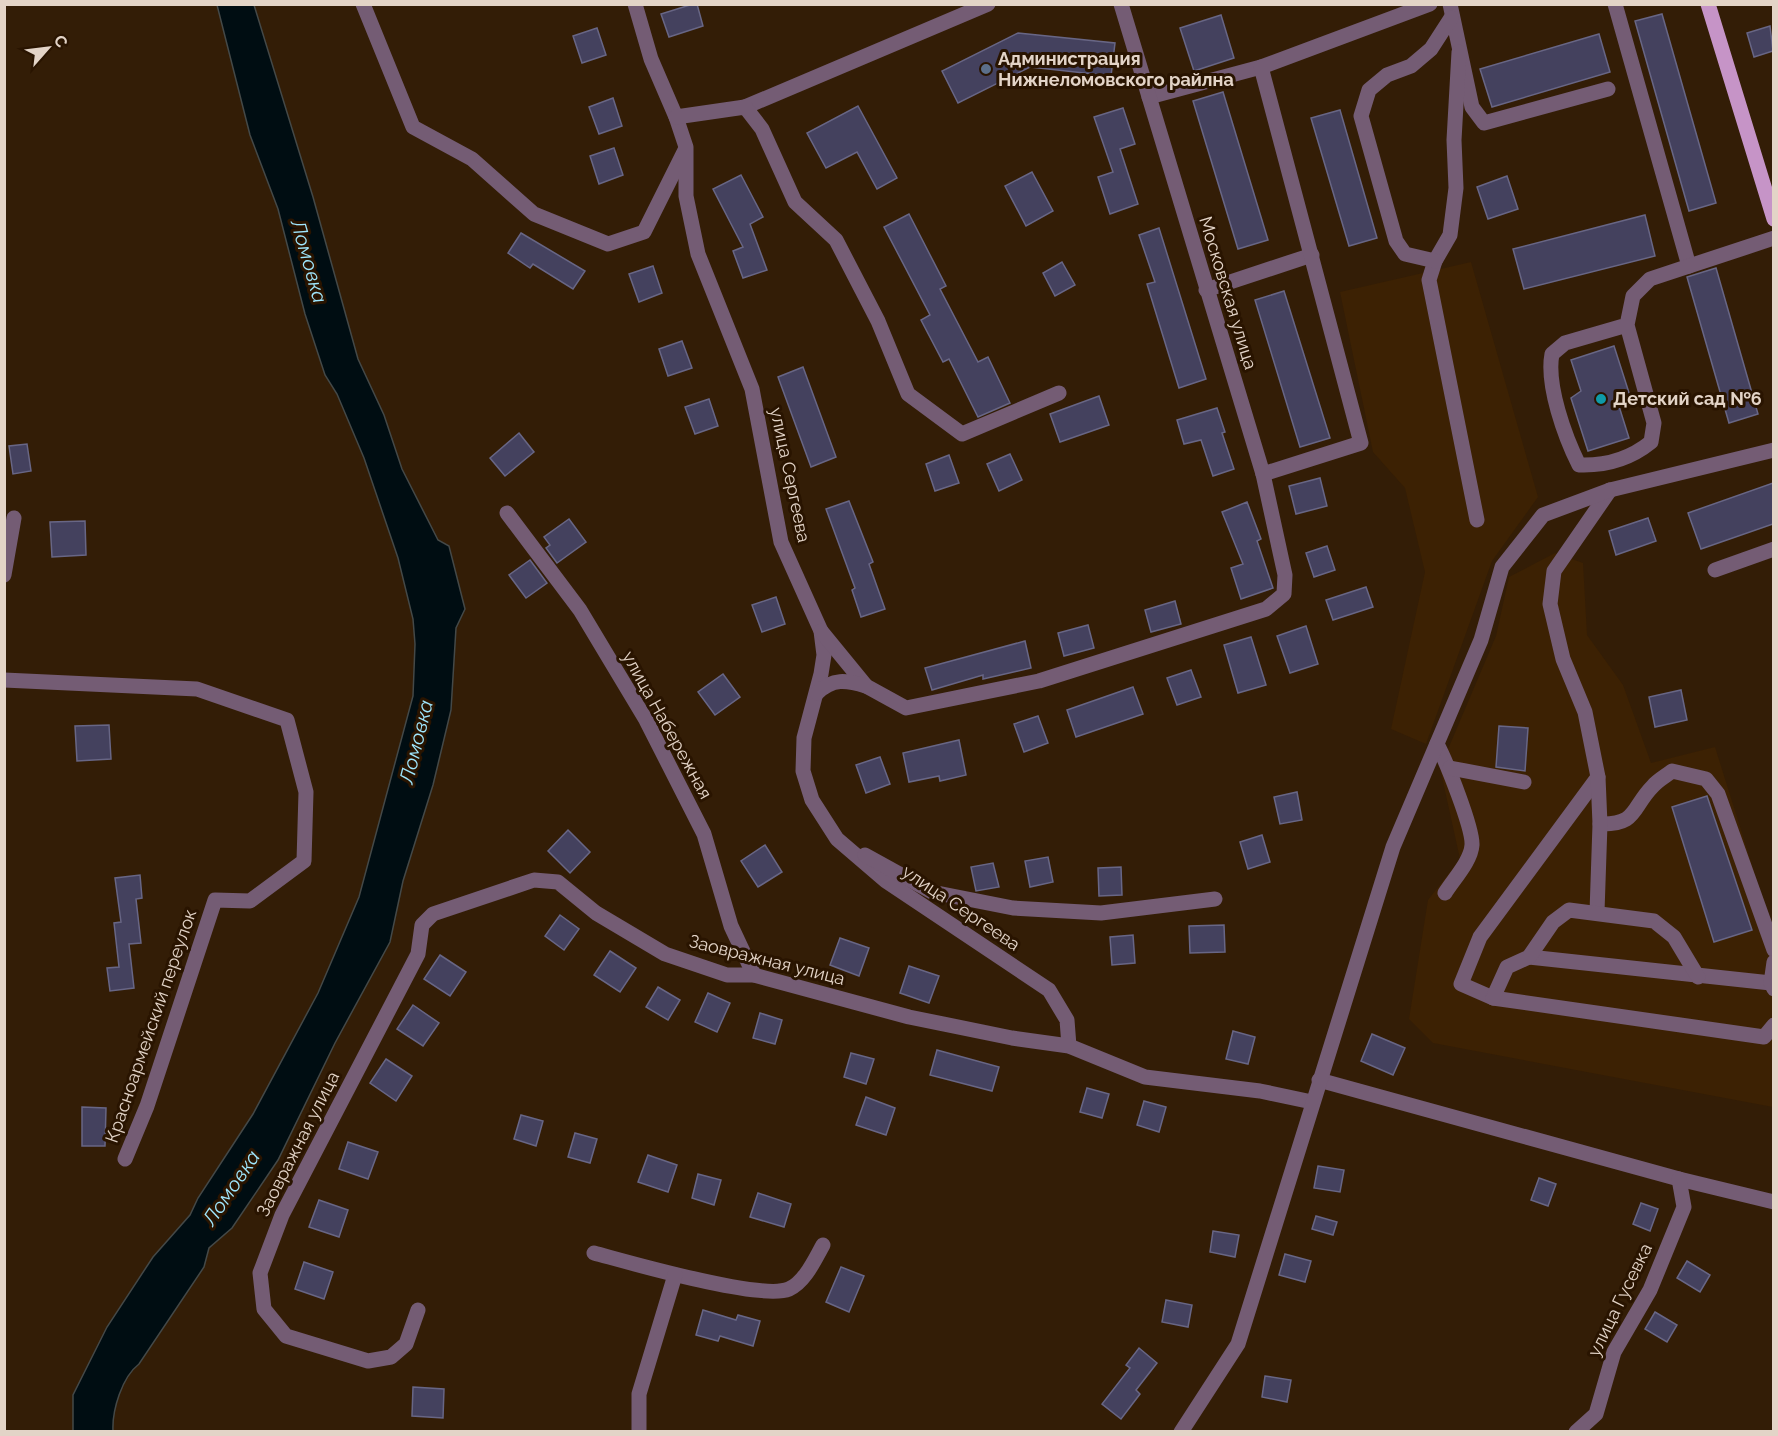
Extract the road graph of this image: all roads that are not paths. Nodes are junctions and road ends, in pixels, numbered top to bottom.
1 (363, 4) edge
2 (635, 4) edge
3 (988, 4) edge
4 (1121, 4) edge
5 (1430, 4) edge
6 (1615, 4) edge
7 (1708, 4) edge
8 (1451, 11) edge
9 (1459, 52) junction
10 (1262, 67) junction
11 (1608, 89) dead end
12 (1149, 97) junction
13 (745, 107) junction
14 (676, 117) junction
15 (686, 147) junction
16 (1773, 219) edge
17 (1773, 238) edge
18 (1312, 255) junction
19 (1435, 261) junction
20 (1689, 266) junction
21 (1206, 290) junction
22 (1627, 325) junction
23 (1059, 393) dead end
24 (1773, 450) edge
25 (1263, 474) junction
26 (1610, 490) junction
27 (507, 513) dead end
28 (14, 518) dead end
29 (1477, 520) dead end
30 (1773, 549) edge
31 (1714, 570) dead end
32 (4, 576) edge
33 (821, 631) junction
34 (4, 680) edge
35 (866, 686) junction
36 (817, 693) junction
37 (1437, 744) junction
38 (1449, 768) junction
39 (1598, 777) junction
40 (1524, 782) dead end
41 (1600, 824) junction
42 (837, 839) junction
43 (1445, 893) dead end
44 (1215, 899) dead end
45 (1597, 912) junction
46 (1773, 950) edge
47 (1529, 957) junction
48 (1773, 962) edge
49 (754, 975) junction
50 (1698, 977) junction
51 (1772, 986) edge
52 (1493, 998) junction
53 (1773, 1025) edge
54 (1069, 1046) junction
55 (1319, 1080) junction
56 (1312, 1102) junction
57 (125, 1159) dead end
58 (1679, 1179) junction
59 (1773, 1202) edge
60 (823, 1245) dead end
61 (594, 1253) dead end
62 (675, 1275) junction
63 (418, 1310) dead end
64 (639, 1431) edge
65 (1181, 1431) edge
66 (1576, 1431) edge

1 - 15 street
2 - 14 street, улица Сергеева
3 - 13 street
4 - 12 street, Московская улица
5 - 10 street
6 - 20 street
7 - 16 main road
8 - 9 street
8 - 19 street
9 - 11 street
9 - 19 street
10 - 12 street
10 - 18 street
12 - 21 street, Московская улица
13 - 14 street
13 - 23 street
14 - 15 street, улица Сергеева
15 - 33 street, улица Сергеева
17 - 20 street
18 - 21 street
18 - 25 street
19 - 29 street
20 - 22 street
21 - 25 street, Московская улица
22 - 22 street
24 - 26 street
25 - 35 street, Московская улица
26 - 37 street
26 - 39 street
27 - 49 street, улица Набережная
28 - 32 street
30 - 31 street
33 - 35 street
33 - 36 street, улица Сергеева
34 - 57 street, Красноармейский переулок
35 - 36 street
36 - 42 street, улица Сергеева
37 - 38 street
37 - 55 street
38 - 40 street
38 - 43 street
39 - 41 street
39 - 52 street
41 - 45 street
41 - 46 street
42 - 44 street
42 - 54 street, улица Сергеева
45 - 47 street
45 - 50 street
47 - 50 street
47 - 52 street
48 - 51 street
49 - 54 street, Заовражная улица
49 - 63 street, Заовражная улица
50 - 51 street
52 - 53 street
54 - 56 street, Заовражная улица
55 - 56 street
55 - 58 street
56 - 65 street
58 - 59 street
58 - 66 street, улица Гусевка
60 - 62 street
61 - 62 street
62 - 64 street

